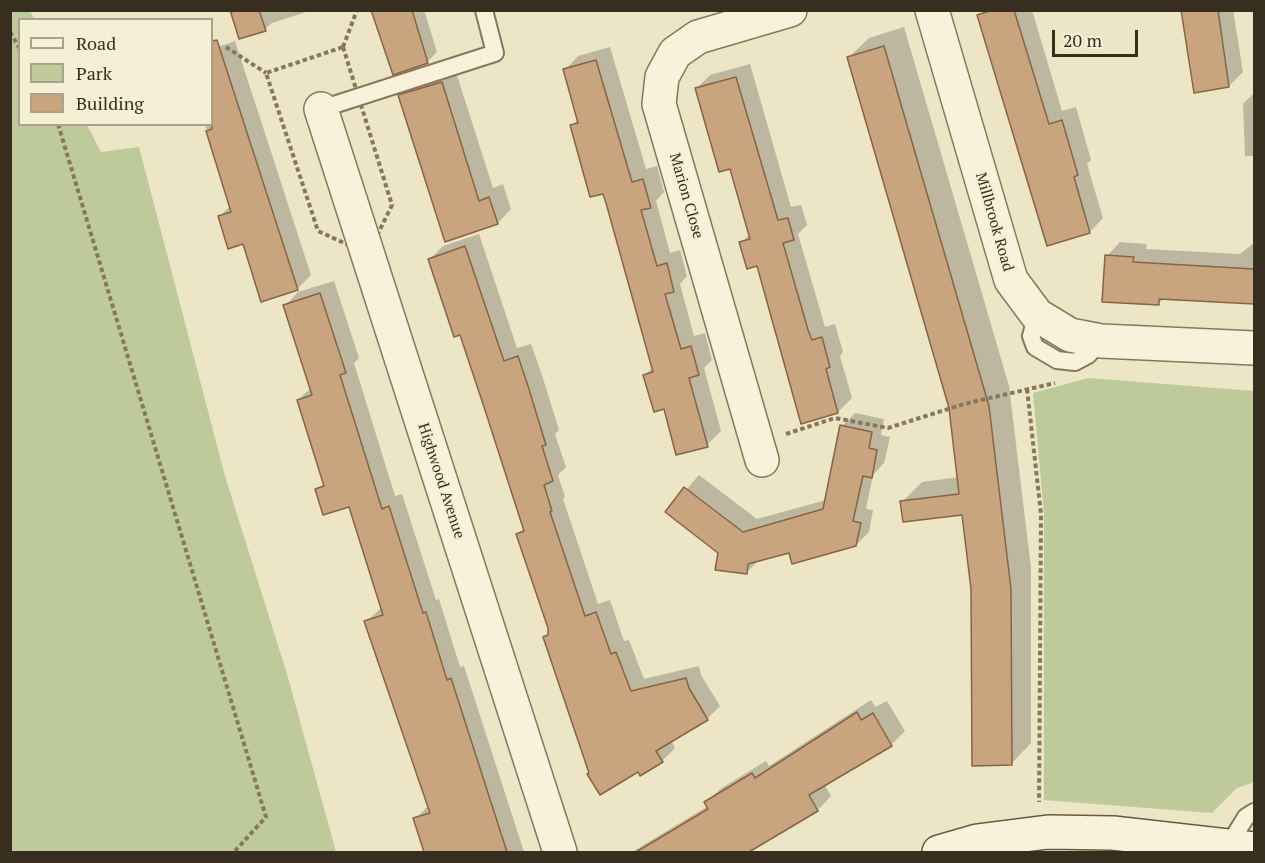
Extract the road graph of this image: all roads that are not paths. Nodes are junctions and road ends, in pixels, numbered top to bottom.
1 (484, 10) edge
2 (790, 10) edge
3 (932, 10) edge
4 (321, 109) joint
5 (1254, 348) edge
6 (759, 451) road end
7 (1254, 812) edge
8 (1241, 848) edge
9 (560, 852) edge
10 (939, 852) edge

1 - 4 lane
2 - 6 street, Marion Close
3 - 5 street, Millbrook Road
4 - 9 street, Highwood Avenue
7 - 8 lane
8 - 10 street

